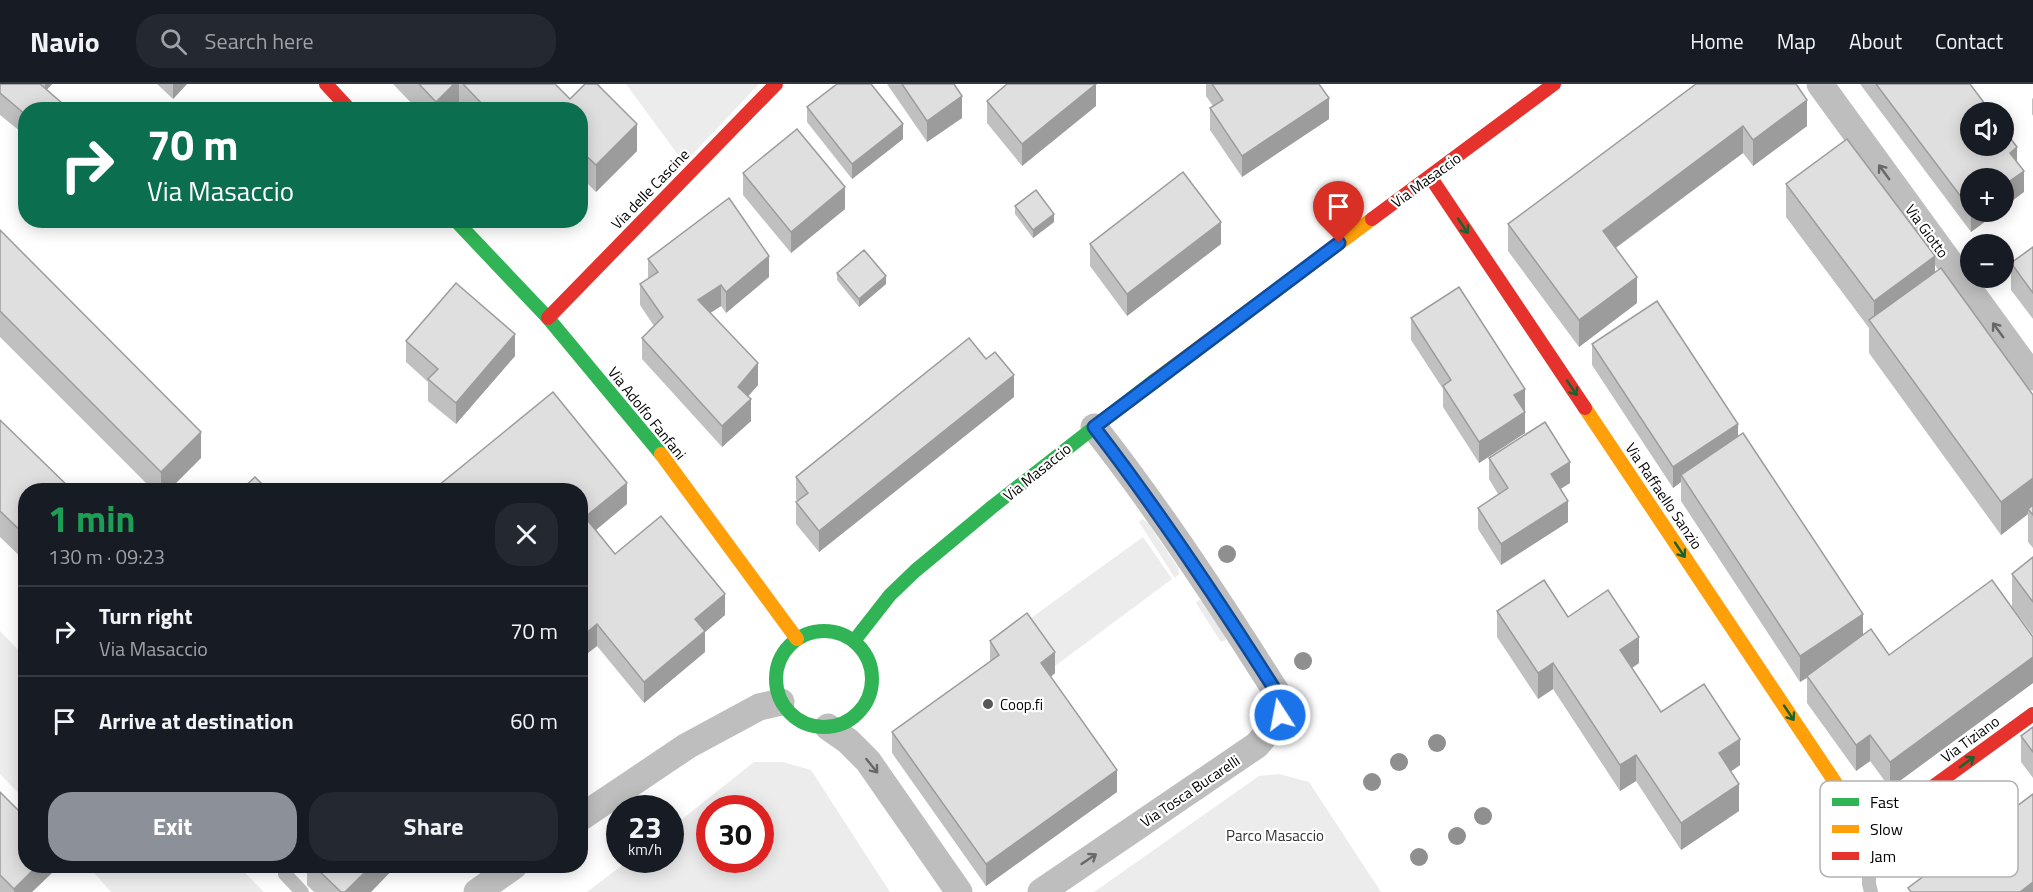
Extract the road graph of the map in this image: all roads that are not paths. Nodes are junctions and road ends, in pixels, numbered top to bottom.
1 (326, 84) edge
2 (776, 84) edge
3 (1554, 84) edge
4 (1820, 84) edge
5 (343, 102) edge
6 (1431, 178) junction
7 (463, 228) edge
8 (548, 318) junction
9 (2033, 377) edge
10 (1094, 427) junction
11 (797, 639) junction
12 (854, 641) junction
13 (781, 702) junction
14 (2033, 714) edge
15 (828, 728) junction
16 (1834, 781) edge
17 (1941, 781) edge
18 (588, 813) edge
19 (285, 873) edge
20 (504, 873) edge
21 (1869, 877) edge
22 (302, 892) edge
23 (477, 892) edge
24 (959, 892) edge
25 (1041, 892) edge
26 (1871, 892) edge

1 - 5 street
2 - 8 street, Via delle Cascine
3 - 6 street, Via Masaccio
9 -> 4 street, Via Giotto
6 - 10 street, Via Masaccio
6 -> 16 street, Via Raffaello Sanzio
7 - 8 street, Via Adolfo Fanfani
8 - 11 street, Via Adolfo Fanfani
10 - 12 street, Via Masaccio
25 -> 10 street, Via Tosca Bucarelli
11 - 12 street
11 - 13 street
12 - 15 street
13 - 15 street
13 - 18 street
17 -> 14 street, Via Tiziano
15 -> 24 street
19 - 22 lane
20 - 23 street
21 - 26 lane

